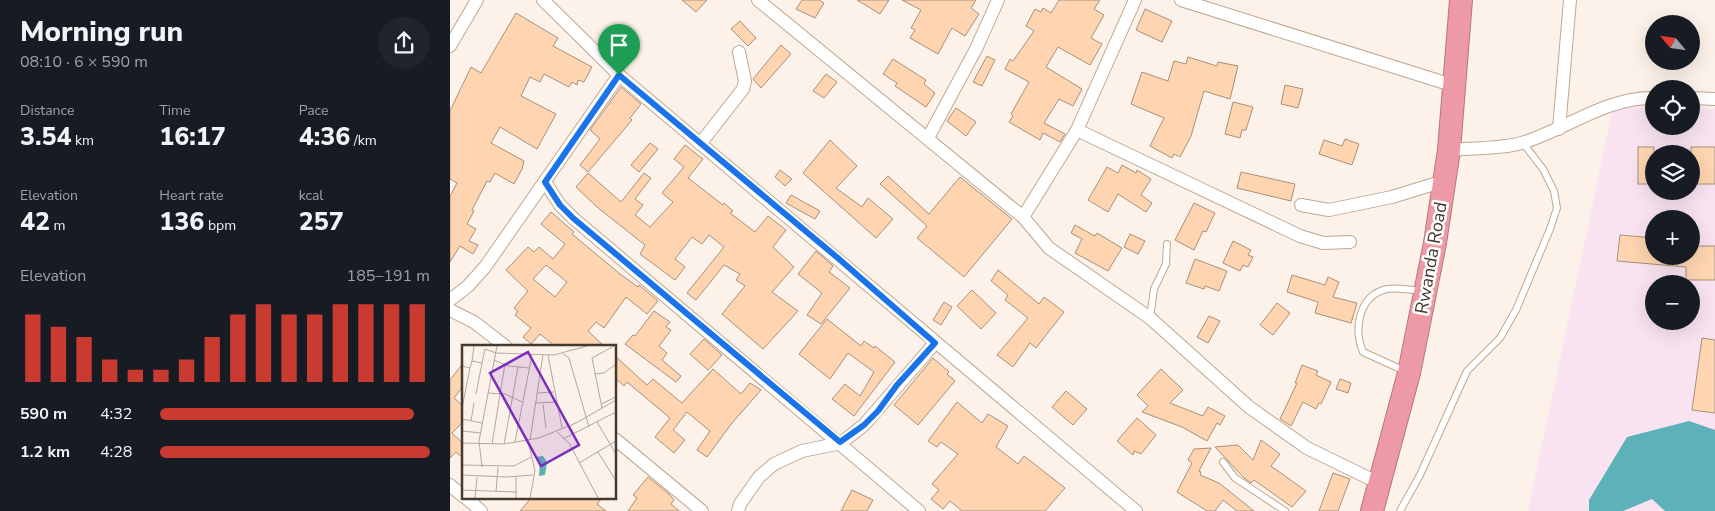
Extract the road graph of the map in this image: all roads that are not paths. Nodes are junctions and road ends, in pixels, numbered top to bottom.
1 (477, 0) edge
2 (543, 0) edge
3 (758, 0) edge
4 (998, 0) edge
5 (1135, 0) edge
6 (1181, 0) edge
7 (1461, 0) edge
8 (1570, 0) edge
9 (452, 39) edge
10 (739, 52) dead end
11 (619, 75) junction
12 (1455, 86) junction
13 (1645, 97) edge
14 (1700, 98) edge
15 (1715, 99) edge
16 (1559, 129) junction
17 (1077, 130) junction
18 (928, 138) junction
19 (1523, 143) junction
20 (700, 144) junction
21 (1449, 150) junction
22 (1444, 181) junction
23 (545, 182) junction
24 (1301, 205) dead end
25 (1023, 217) junction
26 (1350, 242) dead end
27 (1167, 244) dead end
28 (1425, 291) junction
29 (450, 300) edge
30 (450, 310) edge
31 (1150, 318) junction
32 (935, 343) junction
33 (504, 345) edge
34 (1409, 373) junction
35 (616, 440) edge
36 (840, 442) junction
37 (1223, 462) dead end
38 (1381, 484) junction
39 (450, 485) edge
40 (462, 495) edge
41 (465, 498) edge
42 (1376, 510) edge
43 (482, 511) edge
44 (702, 511) edge
45 (738, 511) edge
46 (918, 511) edge
47 (1136, 511) edge
48 (1285, 511) edge
49 (1400, 511) edge

1 - 9 street
2 - 11 street
3 - 18 street
4 - 18 street
5 - 17 street
6 - 12 street
7 - 12 highway, Rwanda Road
8 - 16 street
10 - 20 street
11 - 20 street
11 - 23 street
12 - 21 highway, Rwanda Road
13 - 16 street
14 - 15 street
16 - 19 street
17 - 25 street
17 - 26 street
18 - 25 street
19 - 21 street
19 - 49 lane
20 - 32 street
21 - 22 highway, Rwanda Road
22 - 24 street
22 - 28 highway, Rwanda Road
23 - 29 street
23 - 36 street
25 - 31 street
27 - 31 lane
28 - 34 highway, Rwanda Road
28 - 34 lane
30 - 33 street
31 - 38 street
32 - 36 street
32 - 47 street
34 - 38 highway, Rwanda Road
35 - 44 street
36 - 45 street
36 - 46 street
37 - 48 lane
38 - 42 highway, Rwanda Road
39 - 40 street
41 - 43 street

